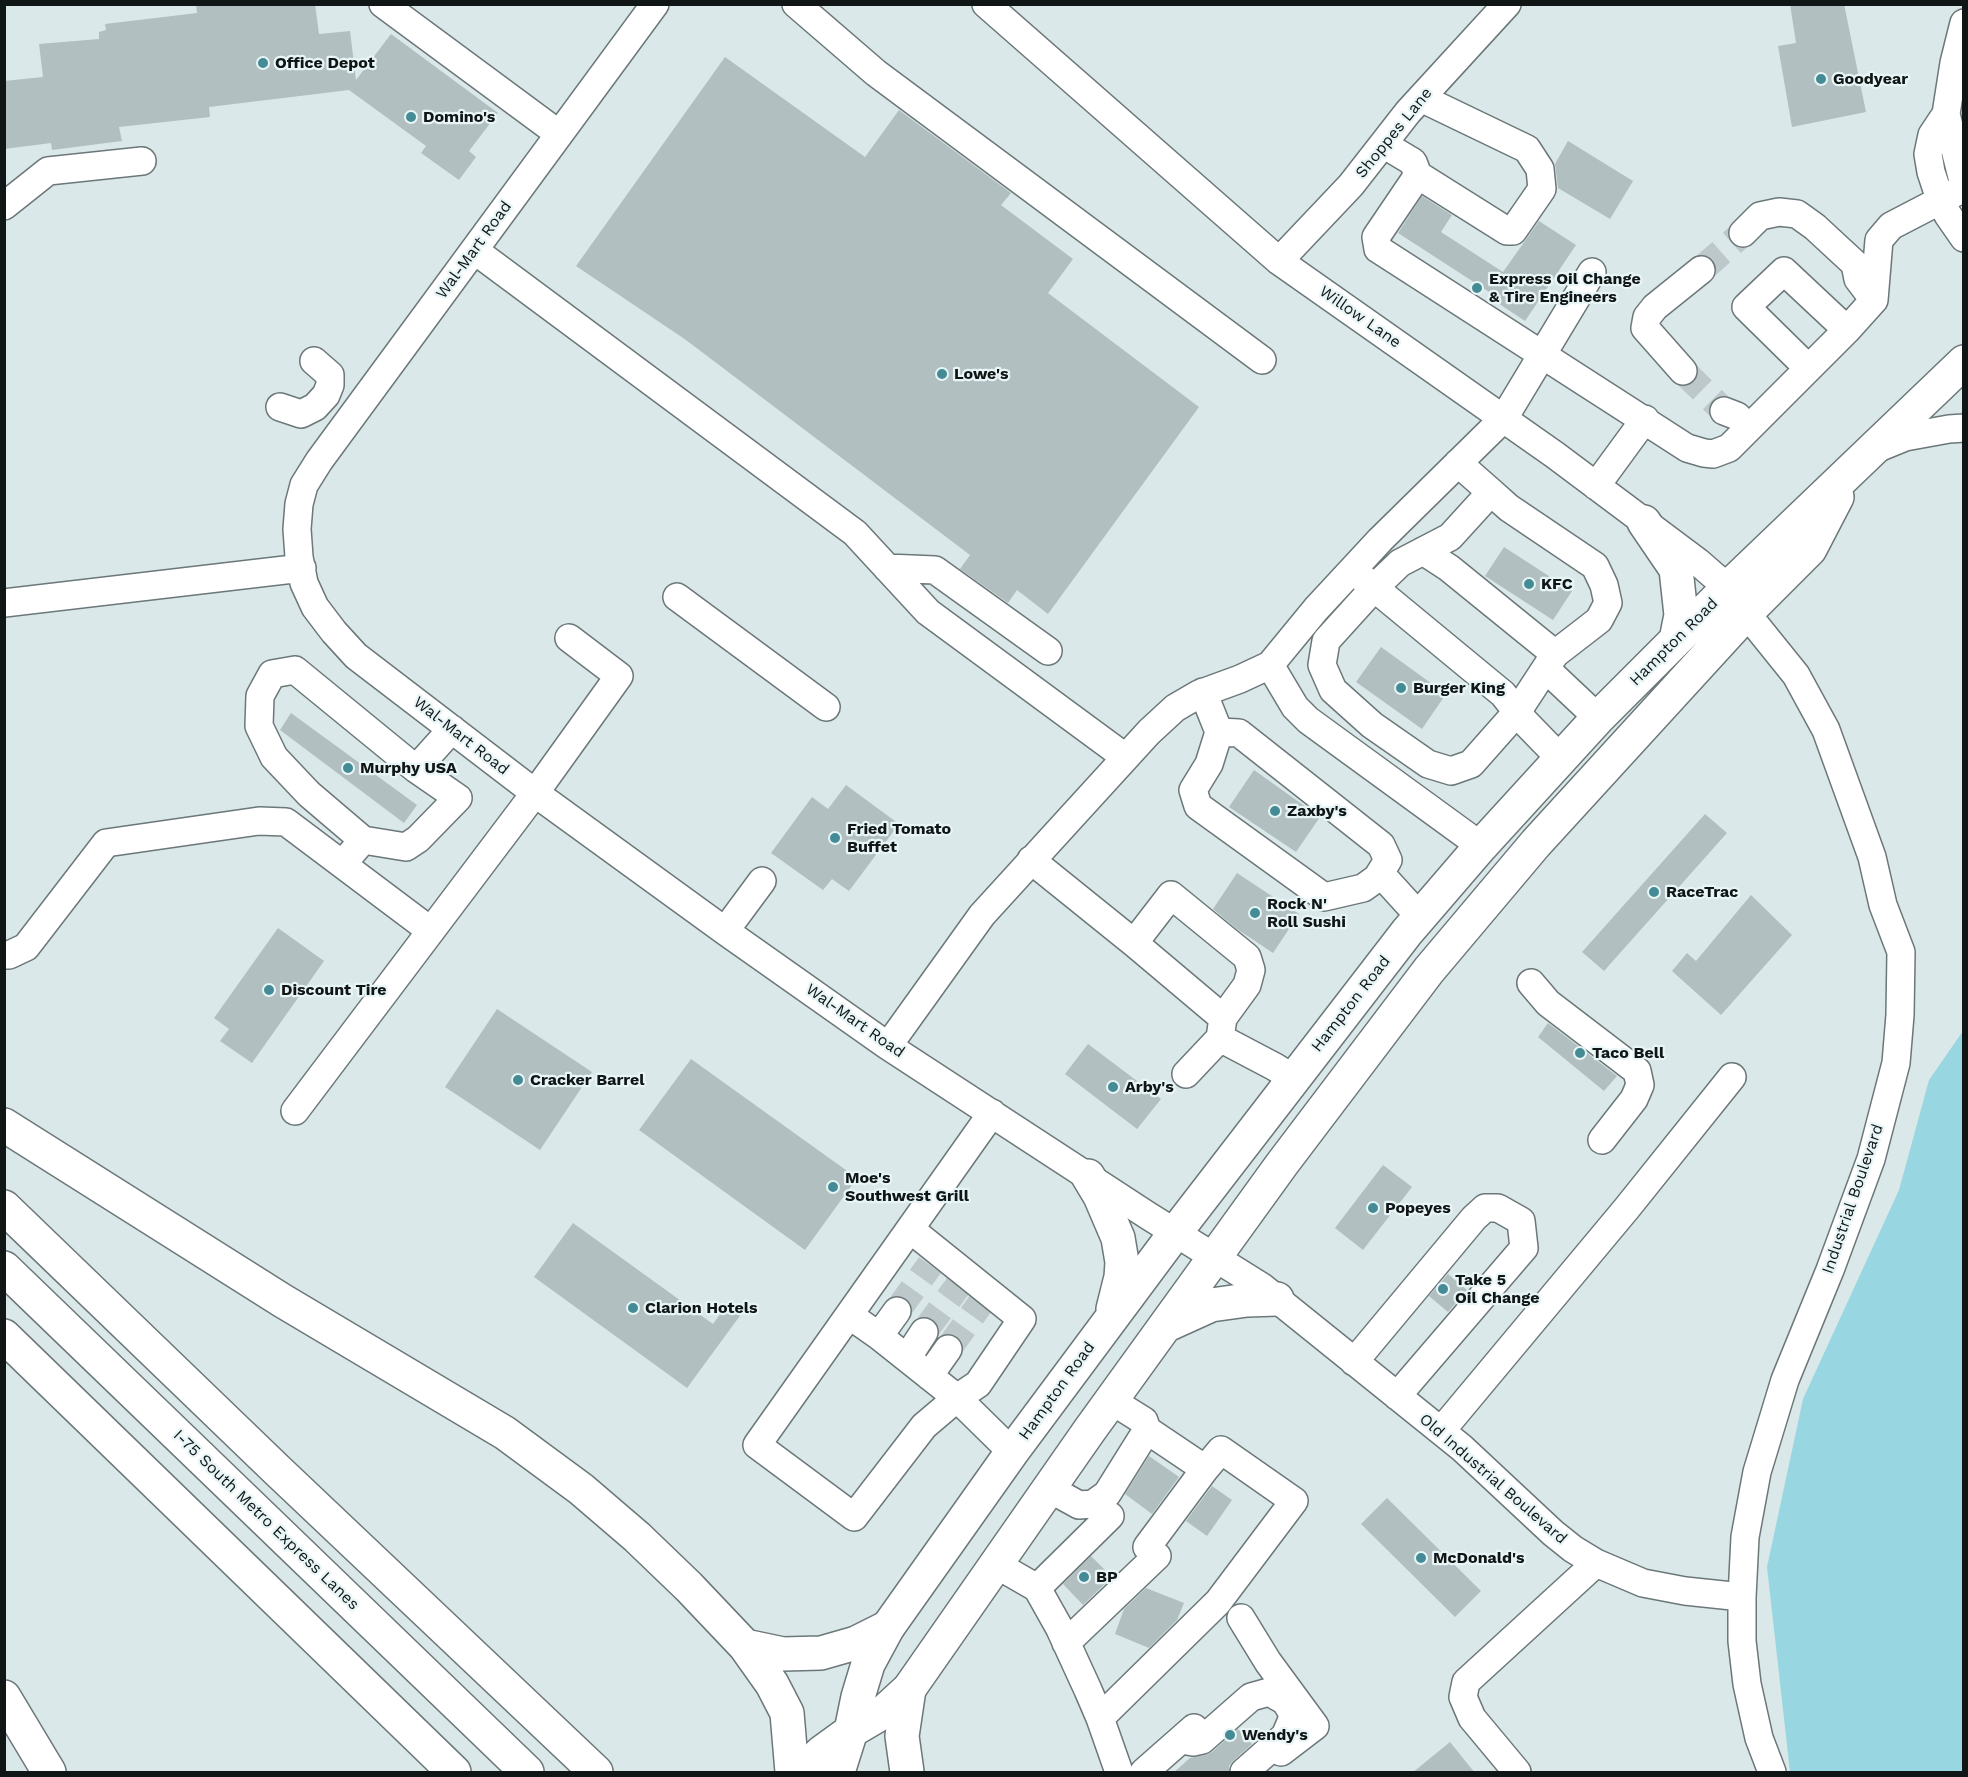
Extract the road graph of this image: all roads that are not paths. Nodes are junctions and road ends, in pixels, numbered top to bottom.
1 (383, 4) edge
2 (655, 4) edge
3 (796, 4) edge
4 (986, 4) edge
5 (1507, 4) edge
6 (1964, 23) edge
7 (1421, 98) junction
8 (559, 134) junction
9 (1383, 144) junction
10 (142, 160) dead end
11 (1418, 175) junction
12 (1956, 191) edge
13 (4, 206) edge
14 (1964, 238) edge
15 (1747, 240) tunnel mouth
16 (474, 250) junction
17 (1280, 261) junction
18 (1592, 272) dead end
19 (1708, 276) tunnel mouth
20 (1866, 289) junction
21 (1847, 330) junction
22 (1542, 354) junction
23 (1262, 360) dead end
24 (314, 362) dead end
25 (1964, 362) edge
26 (1688, 366) tunnel mouth
27 (1808, 368) junction
28 (280, 407) dead end
29 (1504, 418) junction
30 (1645, 419) junction
31 (1964, 428) edge
32 (1874, 450) junction
33 (1458, 463) junction
34 (1848, 475) junction
35 (1596, 486) junction
36 (1491, 492) junction
37 (1644, 522) junction
38 (1423, 550) junction
39 (302, 568) junction
40 (887, 568) junction
41 (1352, 570) junction
42 (1374, 588) junction
43 (677, 597) dead end
44 (4, 603) edge
45 (1742, 603) junction
46 (569, 638) dead end
47 (1676, 640) junction
48 (1048, 651) dead end
49 (1550, 661) junction
50 (1270, 665) junction
51 (1203, 692) junction
52 (826, 707) dead end
53 (1517, 712) junction
54 (1598, 718) junction
55 (452, 729) junction
56 (1219, 732) junction
57 (1125, 757) junction
58 (1560, 758) junction
59 (416, 769) junction
60 (535, 793) junction
61 (363, 840) junction
62 (1481, 846) junction
63 (1031, 860) junction
64 (342, 864) junction
65 (1380, 873) junction
66 (762, 881) dead end
67 (1420, 917) junction
68 (431, 931) junction
69 (725, 931) junction
70 (1134, 943) junction
71 (4, 955) edge
72 (1531, 983) dead end
73 (1221, 1028) junction
74 (888, 1046) junction
75 (1186, 1074) dead end
76 (1732, 1077) dead end
77 (1294, 1079) junction
78 (295, 1111) dead end
79 (992, 1113) junction
80 (4, 1125) edge
81 (1602, 1140) dead end
82 (1088, 1176) junction
83 (4, 1207) edge
84 (910, 1229) junction
85 (1175, 1233) junction
86 (1215, 1258) junction
87 (4, 1268) edge
88 (1277, 1299) junction
89 (897, 1311) tunnel mouth
90 (849, 1315) junction
91 (1109, 1321) junction
92 (1167, 1324) junction
93 (924, 1332) tunnel mouth
94 (4, 1336) edge
95 (879, 1336) junction
96 (948, 1348) tunnel mouth
97 (907, 1358) junction
98 (1354, 1362) junction
99 (929, 1376) junction
100 (1397, 1396) junction
101 (957, 1398) junction
102 (1112, 1401) junction
103 (1147, 1430) junction
104 (1441, 1431) junction
105 (1012, 1452) junction
106 (1205, 1469) junction
107 (1050, 1489) junction
108 (1110, 1516) dead end
109 (1596, 1563) junction
110 (997, 1565) junction
111 (1037, 1588) junction
112 (1742, 1597) junction
113 (1241, 1618) dead end
114 (888, 1627) junction
115 (1066, 1643) junction
116 (745, 1646) junction
117 (1268, 1662) junction
118 (909, 1689) junction
119 (4, 1697) edge
120 (1101, 1718) junction
121 (851, 1731) junction
122 (1181, 1740) junction
123 (49, 1773) edge
124 (454, 1773) edge
125 (527, 1773) edge
126 (596, 1773) edge
127 (792, 1773) edge
128 (802, 1773) edge
129 (838, 1773) edge
130 (907, 1773) edge
131 (1119, 1773) edge
132 (1144, 1773) edge
133 (1244, 1773) edge
134 (1253, 1773) edge
135 (1517, 1773) edge
136 (1772, 1773) edge

1 - 8 street
2 - 8 street, Wal-Mart Road
3 - 23 street
4 - 17 street, Willow Lane
5 - 7 street, Shoppes Lane
6 - 12 street
7 - 9 street, Shoppes Lane
7 - 11 street
8 - 16 street, Wal-Mart Road
9 - 11 street
9 - 17 street, Shoppes Lane
10 - 13 street
11 - 22 street
12 - 14 street
12 - 20 street
15 - 20 street
16 - 39 street, Wal-Mart Road
16 - 40 street
17 - 29 street, Willow Lane
18 - 22 street
19 - 26 street
20 - 21 street
21 - 27 street
21 - 27 street
22 - 29 street
22 - 30 street
24 - 28 street
25 - 32 main road, Hampton Road
27 - 30 street
29 - 33 street
29 - 35 street, Willow Lane
30 - 35 street
31 - 32 street
32 - 34 main road, Hampton Road
33 - 36 street
33 - 41 street
34 - 45 main road, Hampton Road
34 - 45 main road, Hampton Road
35 - 37 street, Willow Lane
36 - 38 street
36 - 49 street
37 - 45 street, Willow Lane
37 - 47 main road
38 - 42 street
38 - 49 street
39 - 44 street
39 - 55 street, Wal-Mart Road
40 - 48 street
40 - 57 street
41 - 42 street
41 - 50 street
42 - 53 street
42 - 53 street
43 - 52 street
45 - 47 main road, Hampton Road
45 - 86 main road, Hampton Road
45 - 112 street, Industrial Boulevard
46 - 60 street
47 - 54 main road, Hampton Road
49 - 53 street
49 - 54 street
50 - 51 street
50 - 62 street
51 - 56 street
51 - 57 street
53 - 58 street
54 - 58 main road, Hampton Road
55 - 59 street
55 - 60 street, Wal-Mart Road
56 - 65 street
56 - 65 street
57 - 63 street
58 - 62 main road, Hampton Road
59 - 61 street
59 - 61 street
60 - 68 street
60 - 69 street, Wal-Mart Road
61 - 64 street
62 - 67 main road, Hampton Road
63 - 70 street
63 - 74 street
64 - 68 street
64 - 71 street
65 - 67 street
66 - 69 street
67 - 77 main road, Hampton Road
68 - 78 street
69 - 74 street, Wal-Mart Road
70 - 73 street
70 - 73 street
72 - 81 street
73 - 75 street
73 - 77 street
74 - 79 street, Wal-Mart Road
76 - 104 street
77 - 85 main road, Hampton Road
79 - 82 street, Wal-Mart Road
79 - 84 street
80 - 116 main road
82 - 85 street, Wal-Mart Road
82 - 91 main road
83 - 126 main road
84 - 90 street
84 - 101 street
85 - 86 street, Wal-Mart Road
85 - 91 main road, Hampton Road
86 - 88 street, Old Industrial Boulevard
86 - 92 main road, Hampton Road
87 - 125 main road, I-75 South Metro Express Lanes
88 - 92 main road
88 - 98 street, Old Industrial Boulevard
89 - 95 street
90 - 95 street
90 - 101 street
91 - 105 main road, Hampton Road
92 - 102 main road, Hampton Road
93 - 97 street
94 - 124 main road
95 - 97 street
96 - 99 street
97 - 99 street
98 - 100 street, Old Industrial Boulevard
98 - 100 street
99 - 101 street
100 - 104 street, Old Industrial Boulevard
101 - 105 street
102 - 103 street
102 - 107 main road, Hampton Road
103 - 106 street
103 - 107 street
104 - 109 street, Old Industrial Boulevard
105 - 114 main road, Hampton Road
106 - 115 street
106 - 120 street
107 - 110 main road, Hampton Road
108 - 111 street
109 - 112 street, Old Industrial Boulevard
109 - 135 street
110 - 111 street
110 - 118 main road, Hampton Road
111 - 115 street
112 - 136 street, Industrial Boulevard
113 - 117 street
114 - 116 main road
114 - 121 main road, Hampton Road
115 - 120 street
116 - 127 main road
117 - 122 street
117 - 134 street
118 - 121 main road, Hampton Road
118 - 130 main road
119 - 123 main road
120 - 131 street
121 - 128 main road, Hampton Road
121 - 129 main road, Hampton Road
122 - 132 street
122 - 133 street

